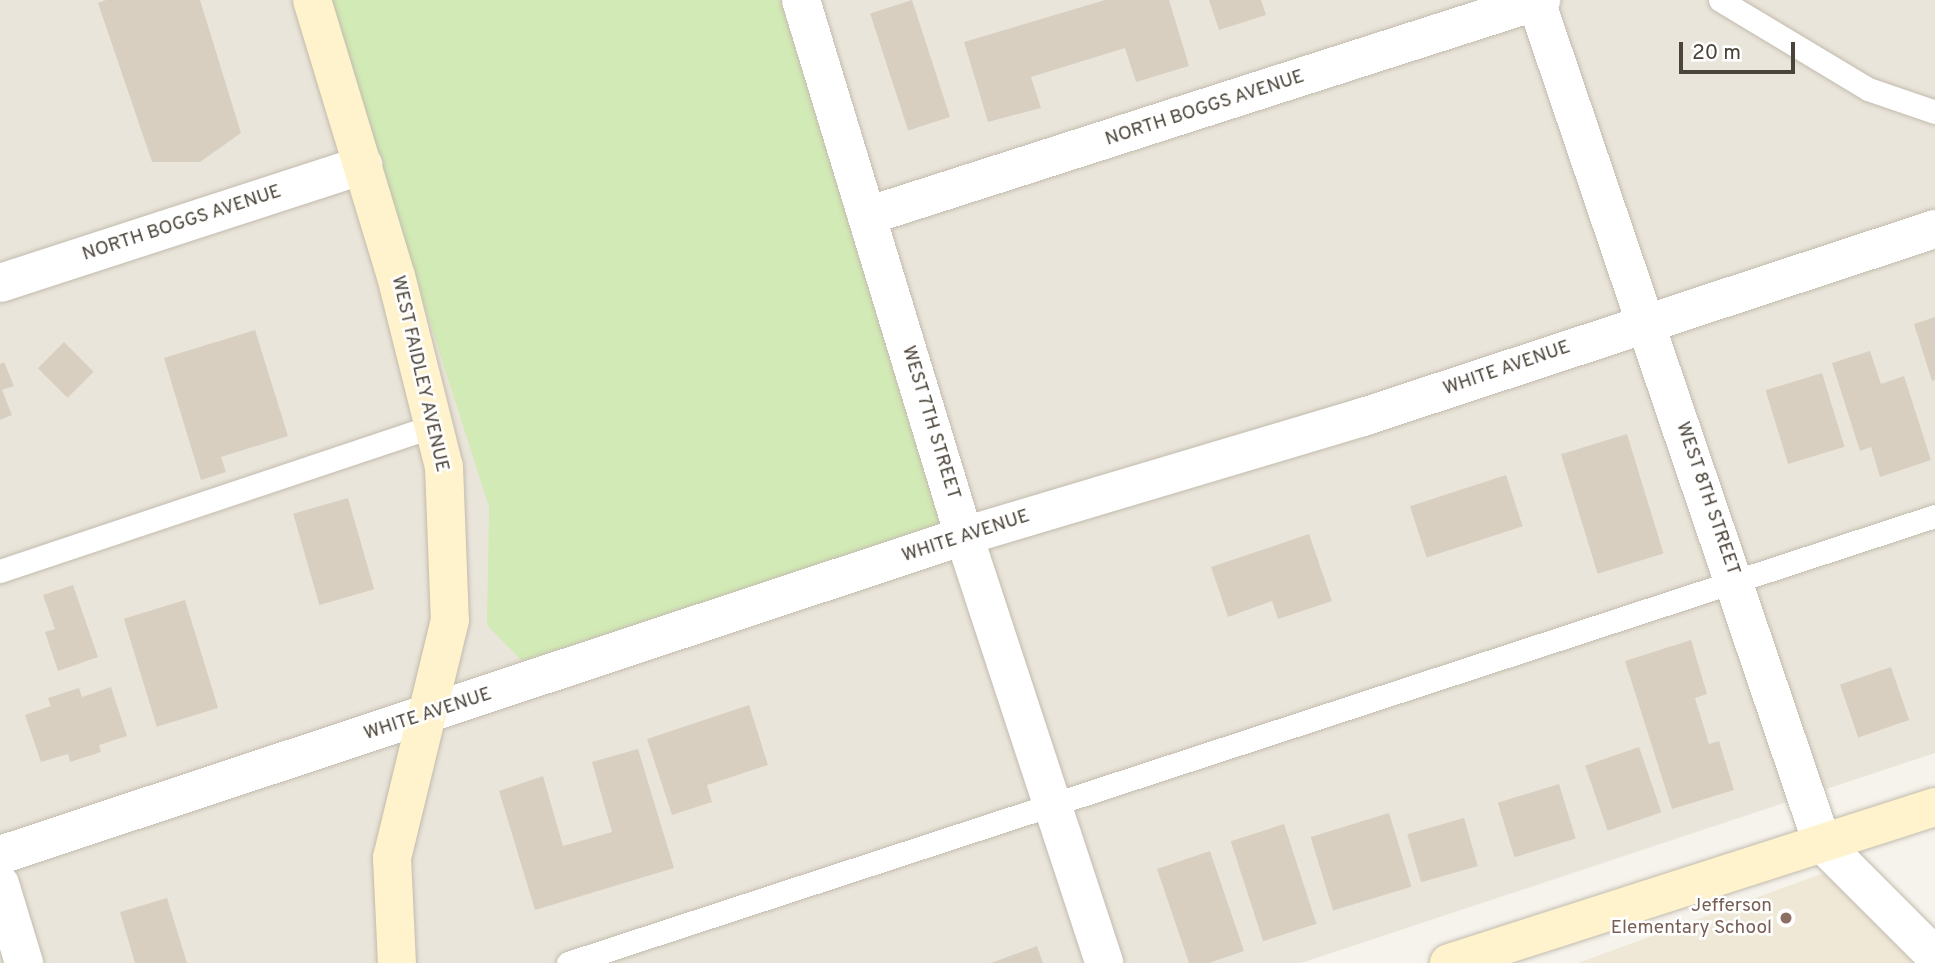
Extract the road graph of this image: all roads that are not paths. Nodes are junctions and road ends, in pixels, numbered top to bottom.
1 (312, 0) edge
2 (801, 0) edge
3 (1720, 0) edge
4 (1539, 2) edge
5 (1935, 112) edge
6 (363, 165) junction
7 (867, 216) junction
8 (1935, 229) edge
9 (0, 283) edge
10 (1648, 321) junction
11 (434, 426) junction
12 (1935, 516) edge
13 (964, 536) junction
14 (0, 571) edge
15 (1735, 581) junction
16 (426, 716) junction
17 (1049, 805) junction
18 (1935, 807) edge
19 (1822, 843) junction
20 (0, 855) edge
21 (0, 884) edge
22 (1935, 956) edge
23 (24, 963) edge
24 (397, 963) edge
25 (568, 963) edge
26 (1104, 963) edge
27 (1449, 963) edge

1 - 6 street, WEST FAIDLEY AVENUE
2 - 7 street, WEST 7TH STREET
3 - 5 lane
4 - 7 street, NORTH BOGGS AVENUE
4 - 10 street, WEST 8TH STREET
6 - 9 street, NORTH BOGGS AVENUE
6 - 11 street, WEST FAIDLEY AVENUE
7 - 13 street, WEST 7TH STREET
8 - 10 street, WHITE AVENUE
10 - 13 street, WHITE AVENUE
10 - 15 street, WEST 8TH STREET
11 - 14 lane
11 - 16 street, WEST FAIDLEY AVENUE
12 - 15 lane
13 - 16 street, WHITE AVENUE
13 - 17 street, WEST 7TH STREET
15 - 17 lane
15 - 19 street, WEST 8TH STREET
16 - 20 street, WHITE AVENUE
16 - 24 street, WEST FAIDLEY AVENUE
17 - 25 lane
17 - 26 street, WEST 7TH STREET
18 - 19 street
19 - 22 street, WEST 8TH STREET
19 - 27 street
21 - 23 street

